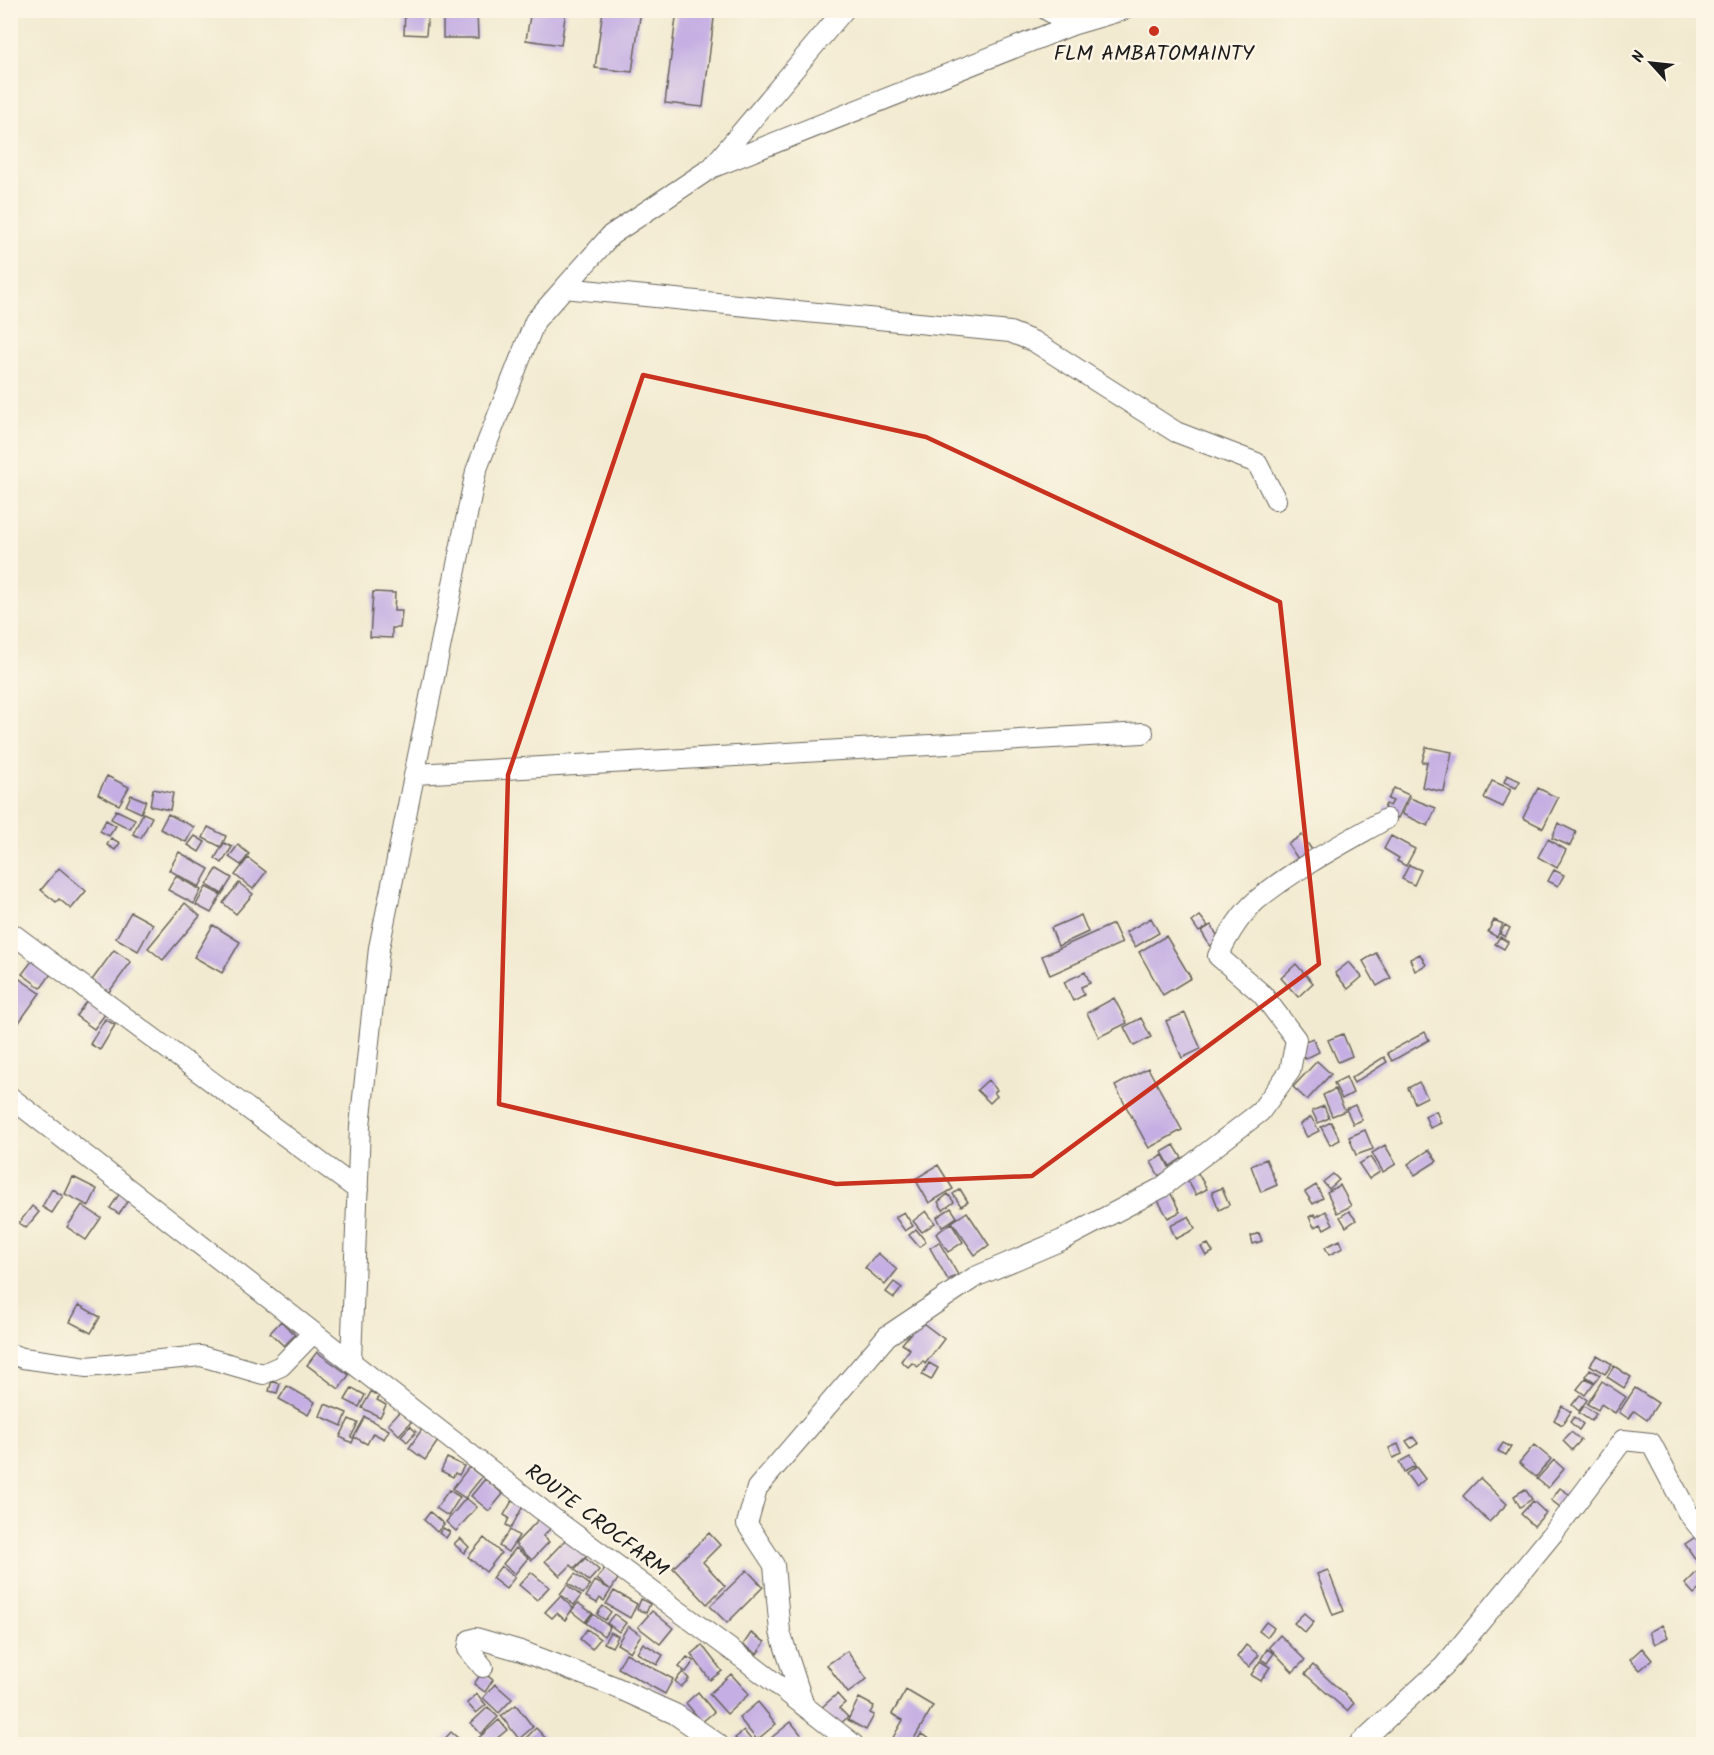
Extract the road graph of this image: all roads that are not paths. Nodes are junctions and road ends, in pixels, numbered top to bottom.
1 (844, 10) edge
2 (1047, 10) edge
3 (1123, 10) edge
4 (1072, 25) junction
5 (711, 168) junction
6 (564, 288) junction
7 (1276, 500) dead end
8 (1143, 733) dead end
9 (415, 774) junction
10 (1386, 819) dead end
11 (10, 932) edge
12 (10, 1097) edge
13 (358, 1190) junction
14 (313, 1333) junction
15 (10, 1353) edge
16 (351, 1360) junction
17 (1704, 1533) edge
18 (483, 1667) dead end
19 (804, 1706) junction
20 (718, 1744) edge
21 (853, 1744) edge
22 (1359, 1744) edge

1 - 5 street
2 - 4 street
3 - 4 street
4 - 5 street
5 - 6 street
6 - 7 street
6 - 9 street
8 - 9 street
9 - 13 street
10 - 19 street
11 - 13 street
12 - 14 street, ROUTE CROCFARM
13 - 16 street
14 - 15 street
14 - 16 street, ROUTE CROCFARM
16 - 19 street, ROUTE CROCFARM
17 - 22 street
18 - 20 street
19 - 21 street, ROUTE CROCFARM

